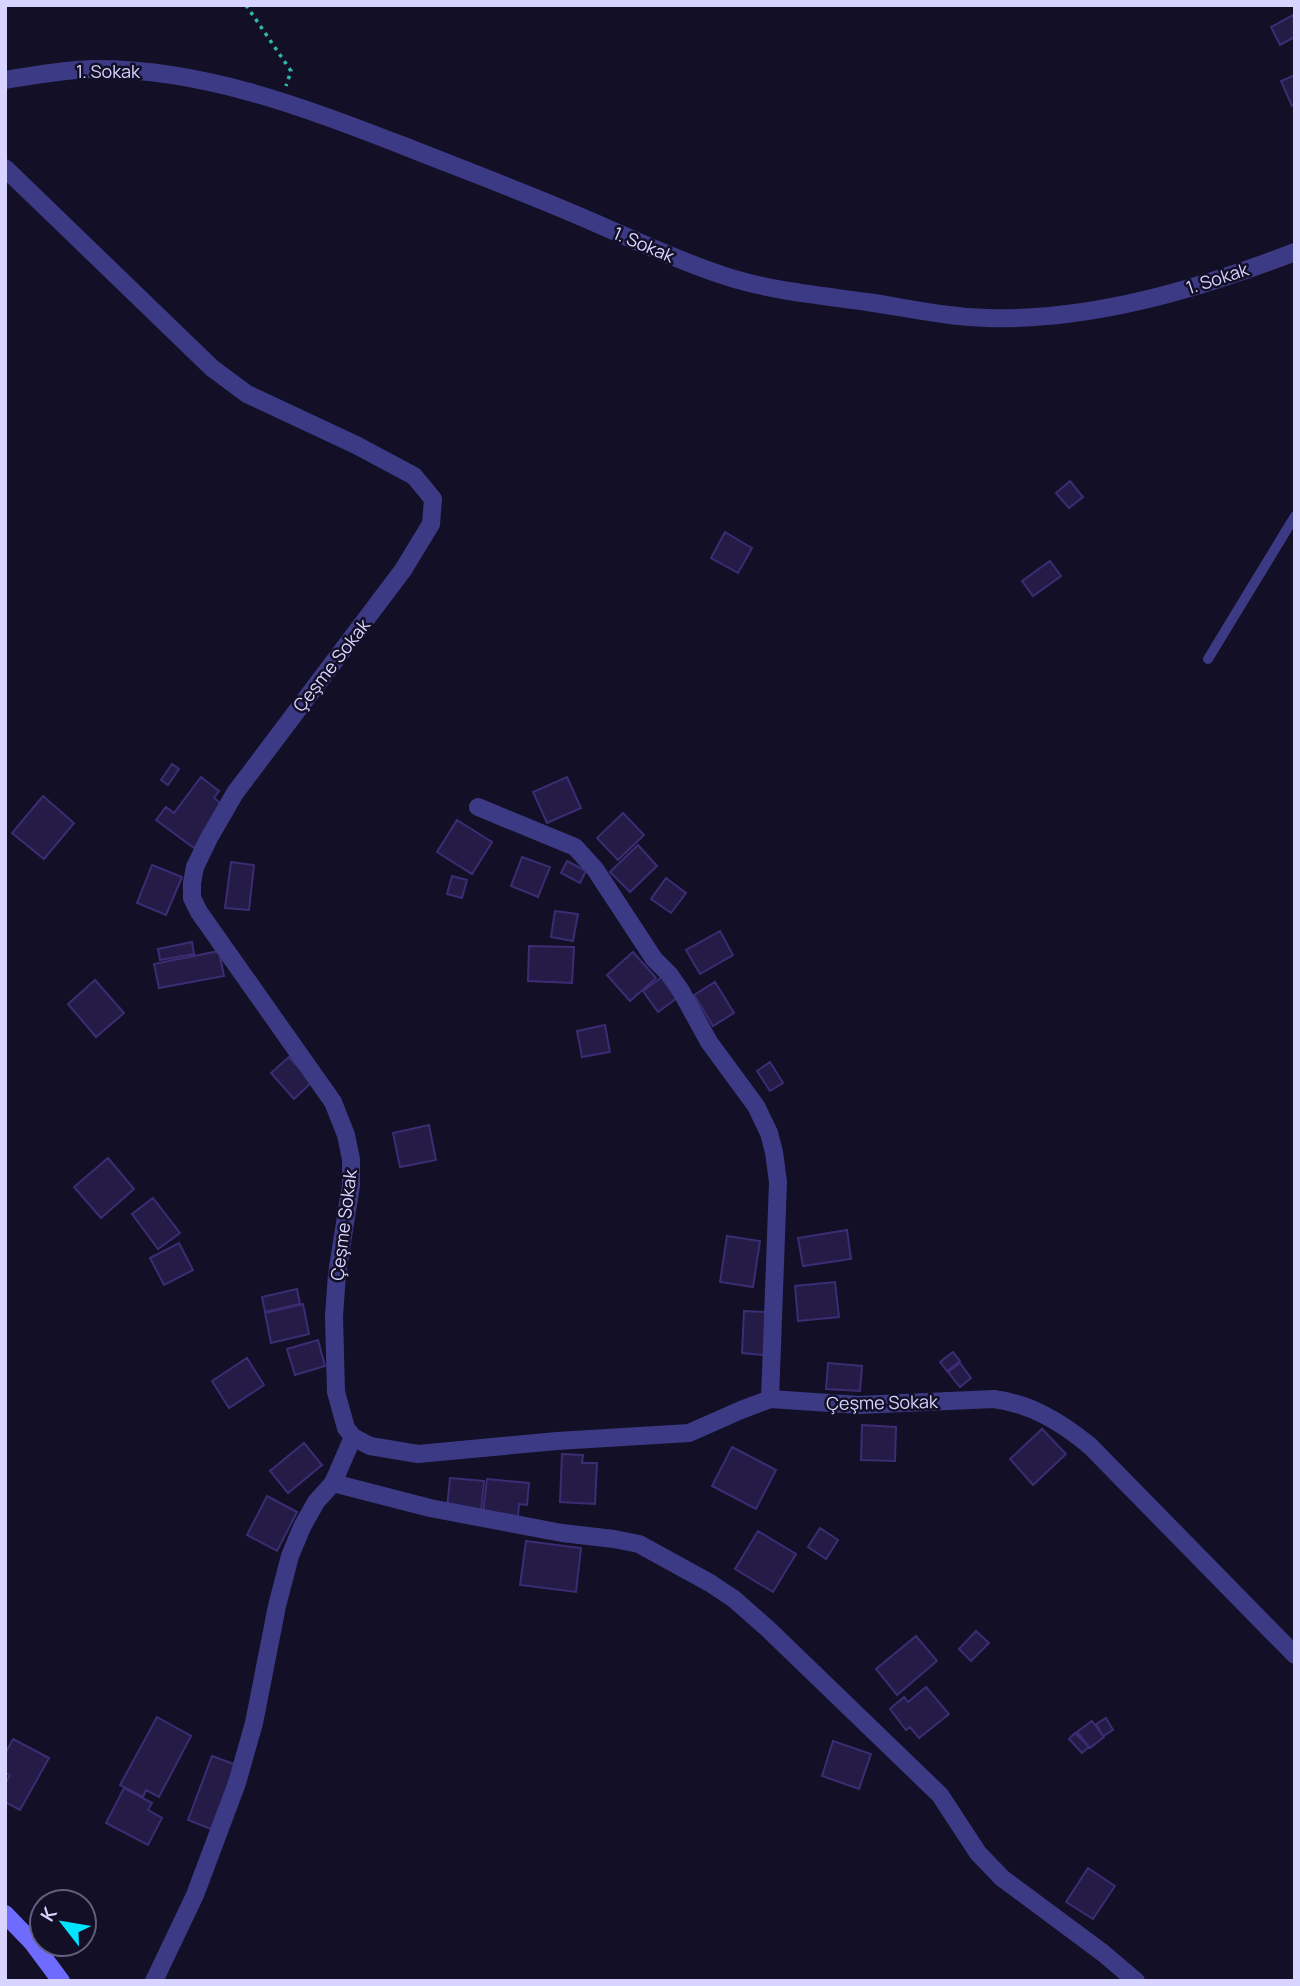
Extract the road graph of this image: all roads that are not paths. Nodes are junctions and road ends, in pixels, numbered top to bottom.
1 (5, 80) edge
2 (5, 168) edge
3 (1295, 252) edge
4 (1295, 516) edge
5 (1208, 659) dead end
6 (478, 807) dead end
7 (771, 1399) junction
8 (353, 1437) junction
9 (333, 1483) junction
10 (1295, 1655) edge
11 (5, 1914) edge
12 (61, 1981) edge
13 (153, 1981) edge
14 (1136, 1981) edge

1 - 3 street, 1. Sokak
2 - 8 street, Çeşme Sokak
4 - 5 lane
6 - 7 street
7 - 8 street, Çeşme Sokak
7 - 10 street, Çeşme Sokak
8 - 9 street
9 - 13 street
9 - 14 street
11 - 12 street

